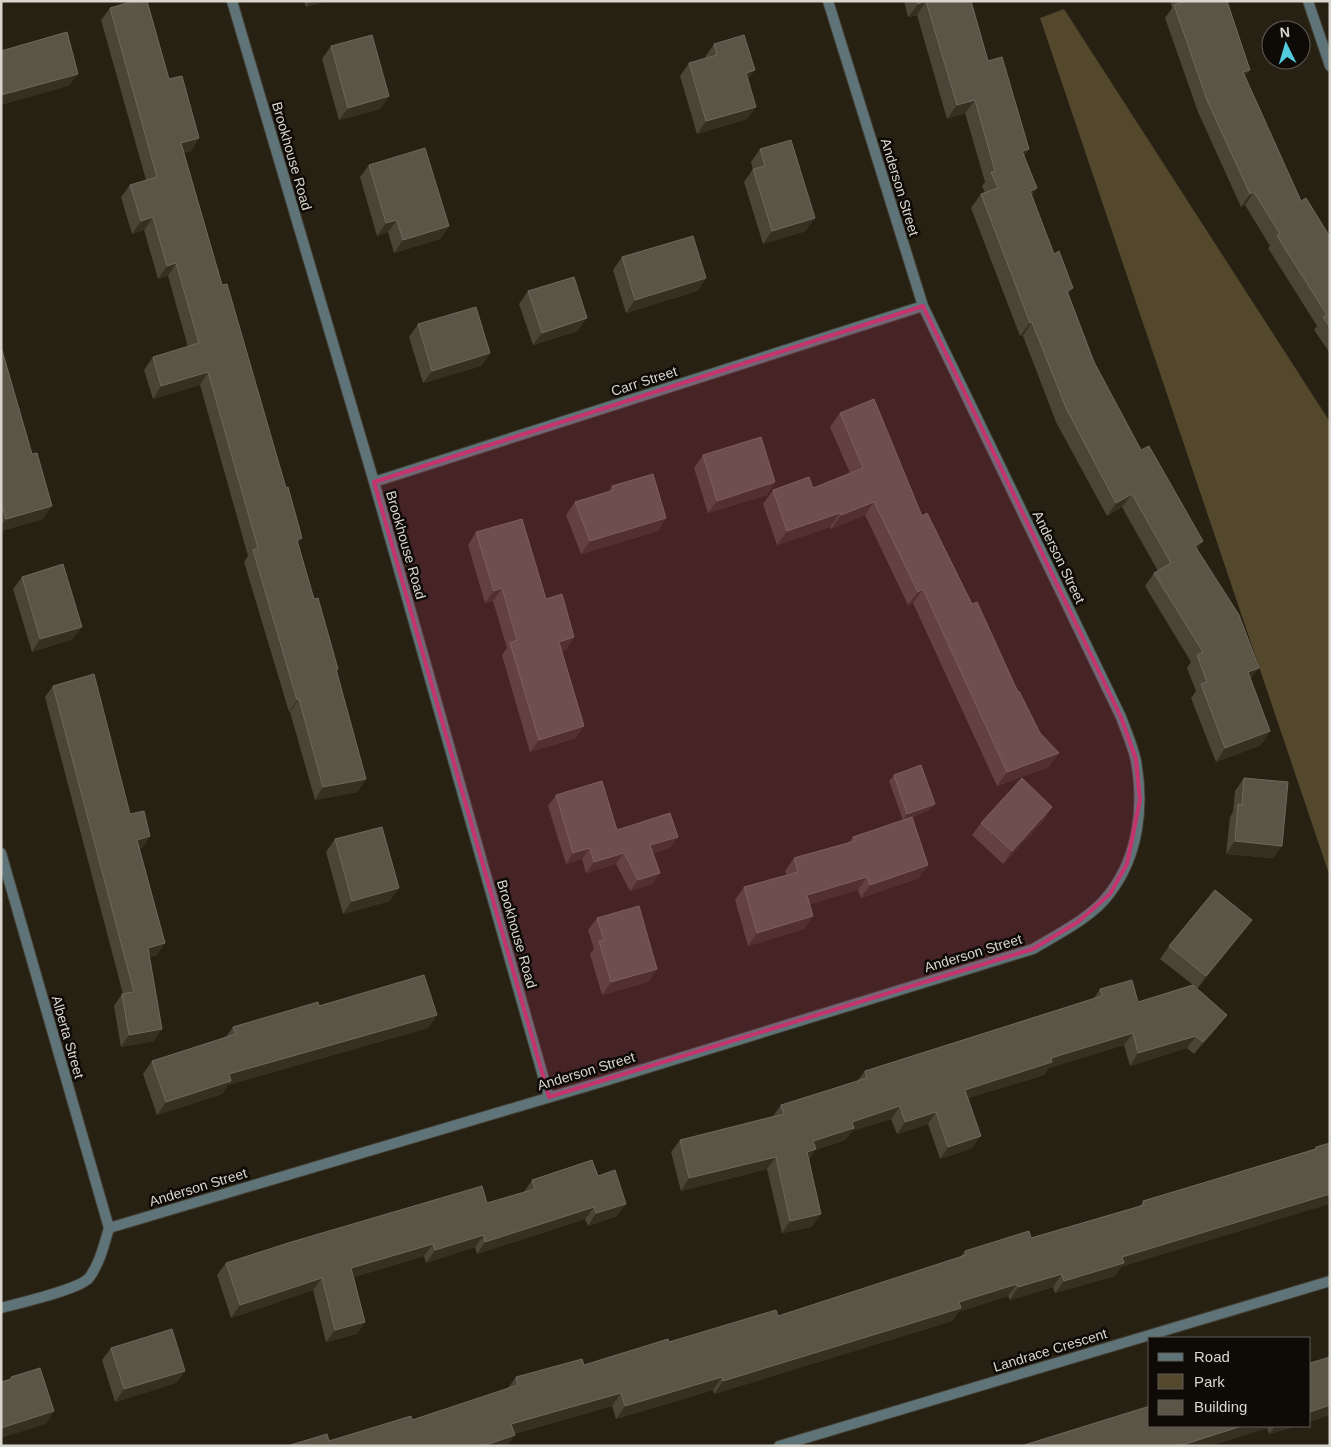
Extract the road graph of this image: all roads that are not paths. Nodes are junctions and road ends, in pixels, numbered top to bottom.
1 (232, 1) edge
2 (828, 1) edge
3 (1308, 1) edge
4 (1330, 66) edge
5 (923, 306) junction
6 (374, 482) junction
7 (1, 853) edge
8 (549, 1097) junction
9 (109, 1228) junction
10 (1330, 1281) edge
11 (1, 1308) edge
12 (779, 1446) edge

1 - 6 street, Brookhouse Road
2 - 5 street, Anderson Street
3 - 4 street
5 - 6 street, Carr Street
5 - 8 street, Anderson Street
6 - 8 street, Brookhouse Road
7 - 9 street, Alberta Street
8 - 9 street, Anderson Street
9 - 11 street
10 - 12 street, Landrace Crescent

